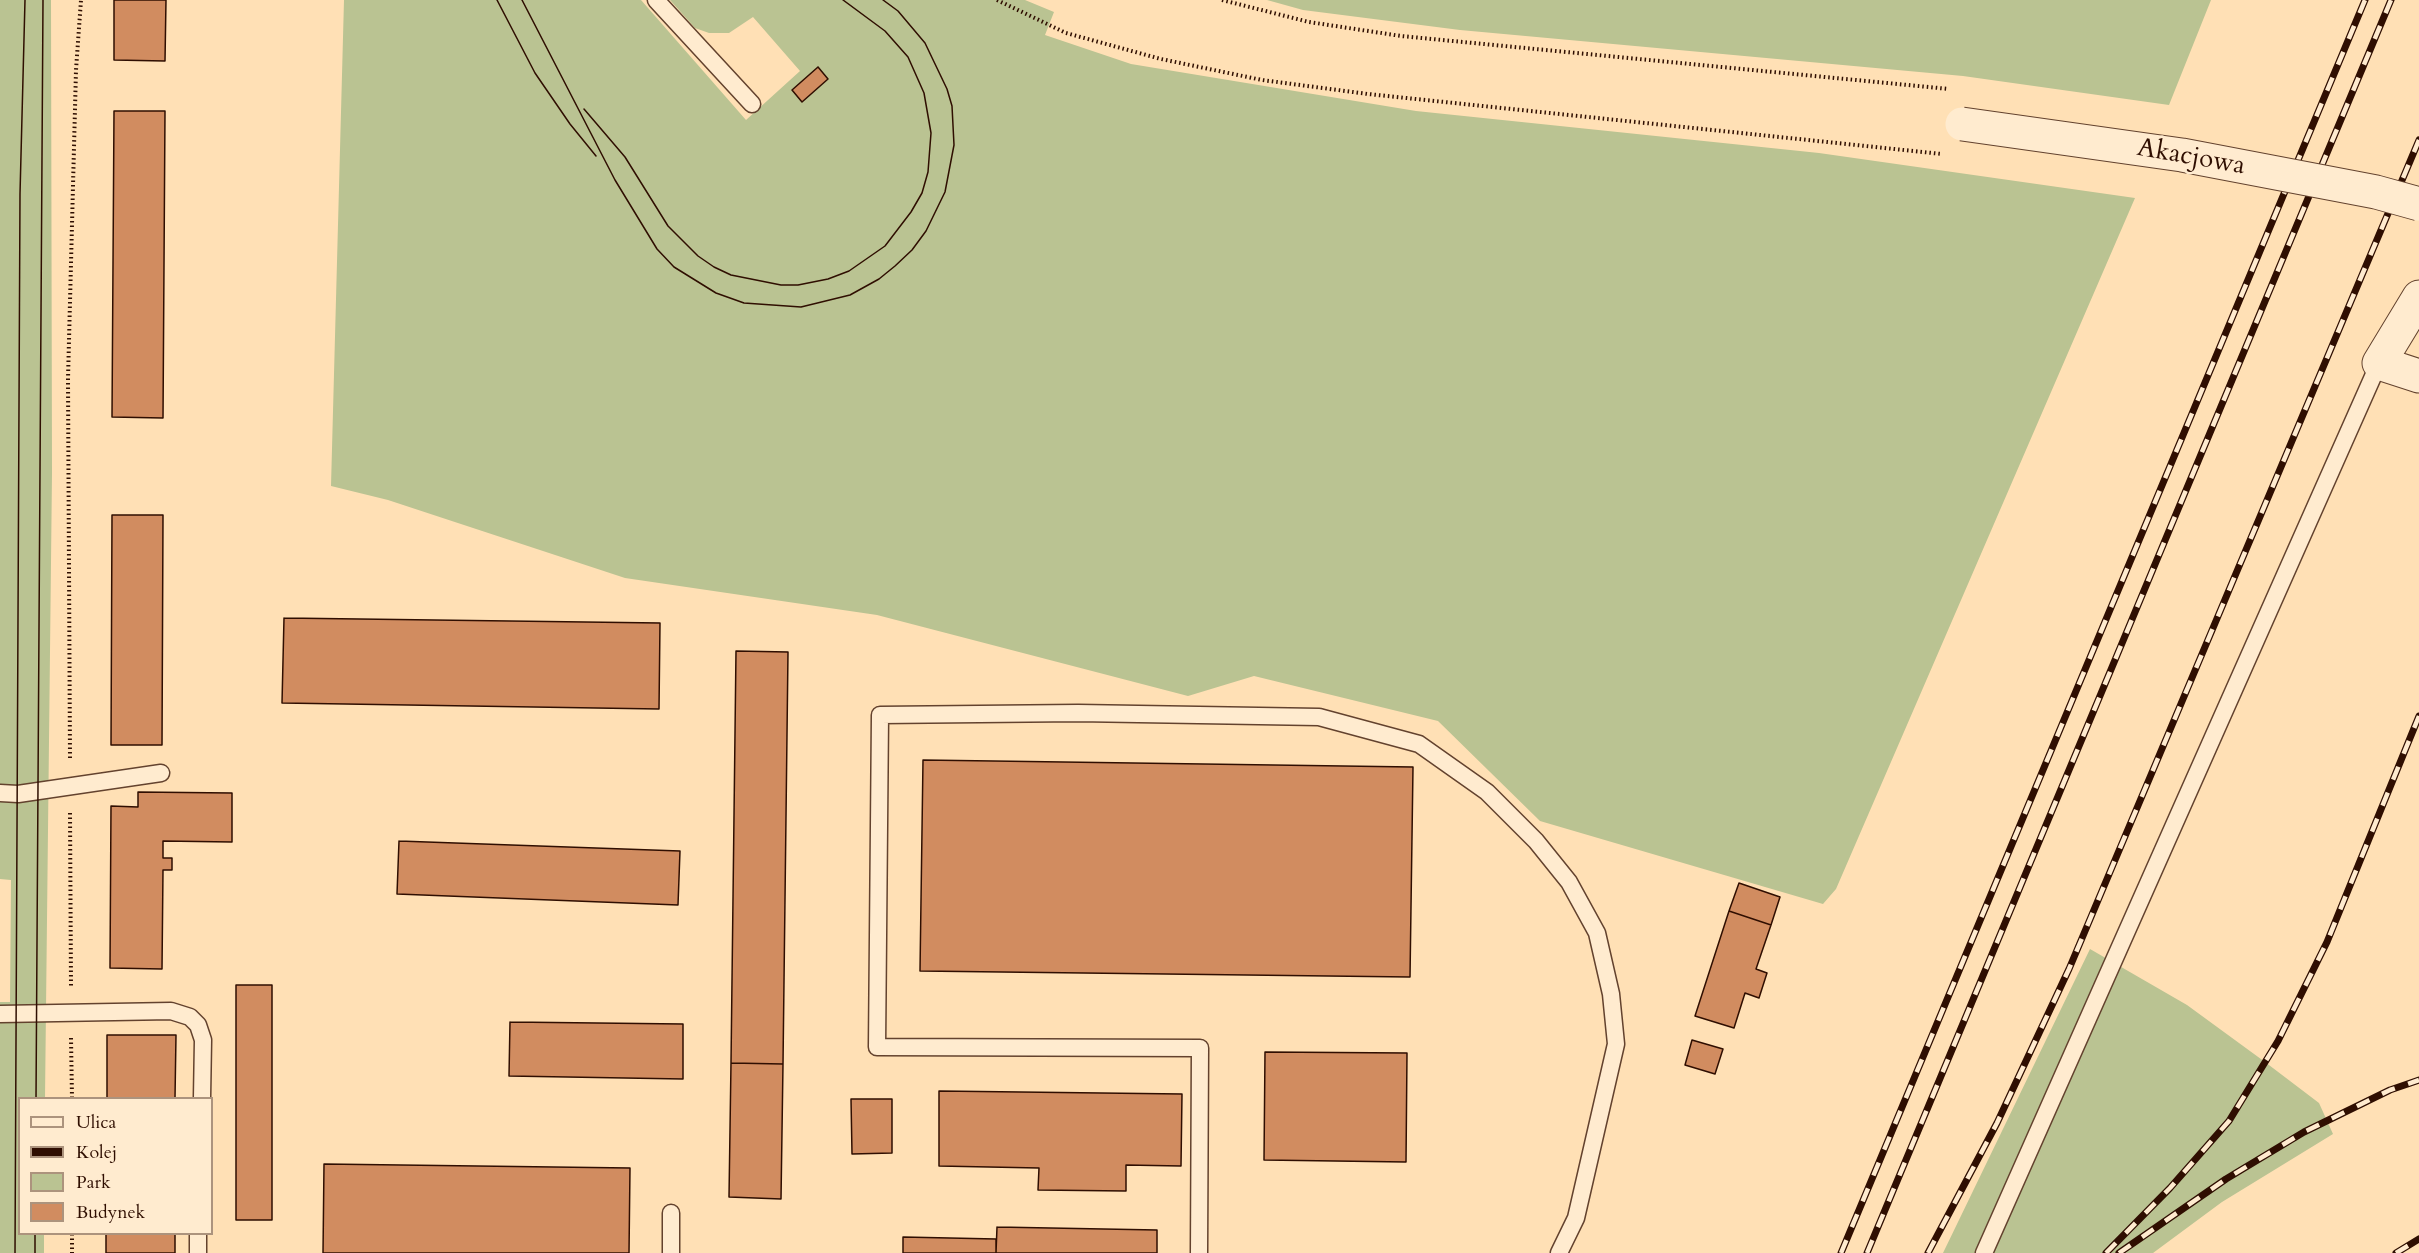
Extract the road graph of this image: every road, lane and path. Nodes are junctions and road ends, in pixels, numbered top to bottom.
1 (81, 0) edge
2 (656, 0) edge
3 (997, 0) edge
4 (1221, 0) edge
5 (1956, 90) dead end
6 (752, 104) dead end
7 (1962, 124) dead end
8 (1947, 155) dead end
9 (2419, 204) edge
10 (2419, 297) edge
11 (2379, 363) junction
12 (2419, 376) edge
13 (161, 773) dead end
14 (70, 785) junction
15 (0, 793) edge
16 (0, 1014) edge
17 (71, 1014) junction
18 (72, 1097) edge
19 (202, 1097) edge
20 (671, 1213) dead end
21 (72, 1235) edge
22 (198, 1235) edge
23 (72, 1253) edge
24 (198, 1253) edge
25 (671, 1253) edge
26 (1199, 1253) edge
27 (1559, 1253) edge
28 (1984, 1253) edge

1 - 14 path
2 - 6 lane
3 - 8 path
4 - 5 path
7 - 9 street, Akacjowa, bridge
10 - 11 street
11 - 12 street
11 - 28 lane
13 - 14 lane
14 - 15 lane
14 - 17 path
16 - 17 lane
17 - 18 path
17 - 19 lane
20 - 25 lane
21 - 23 path
22 - 24 lane
26 - 27 lane

